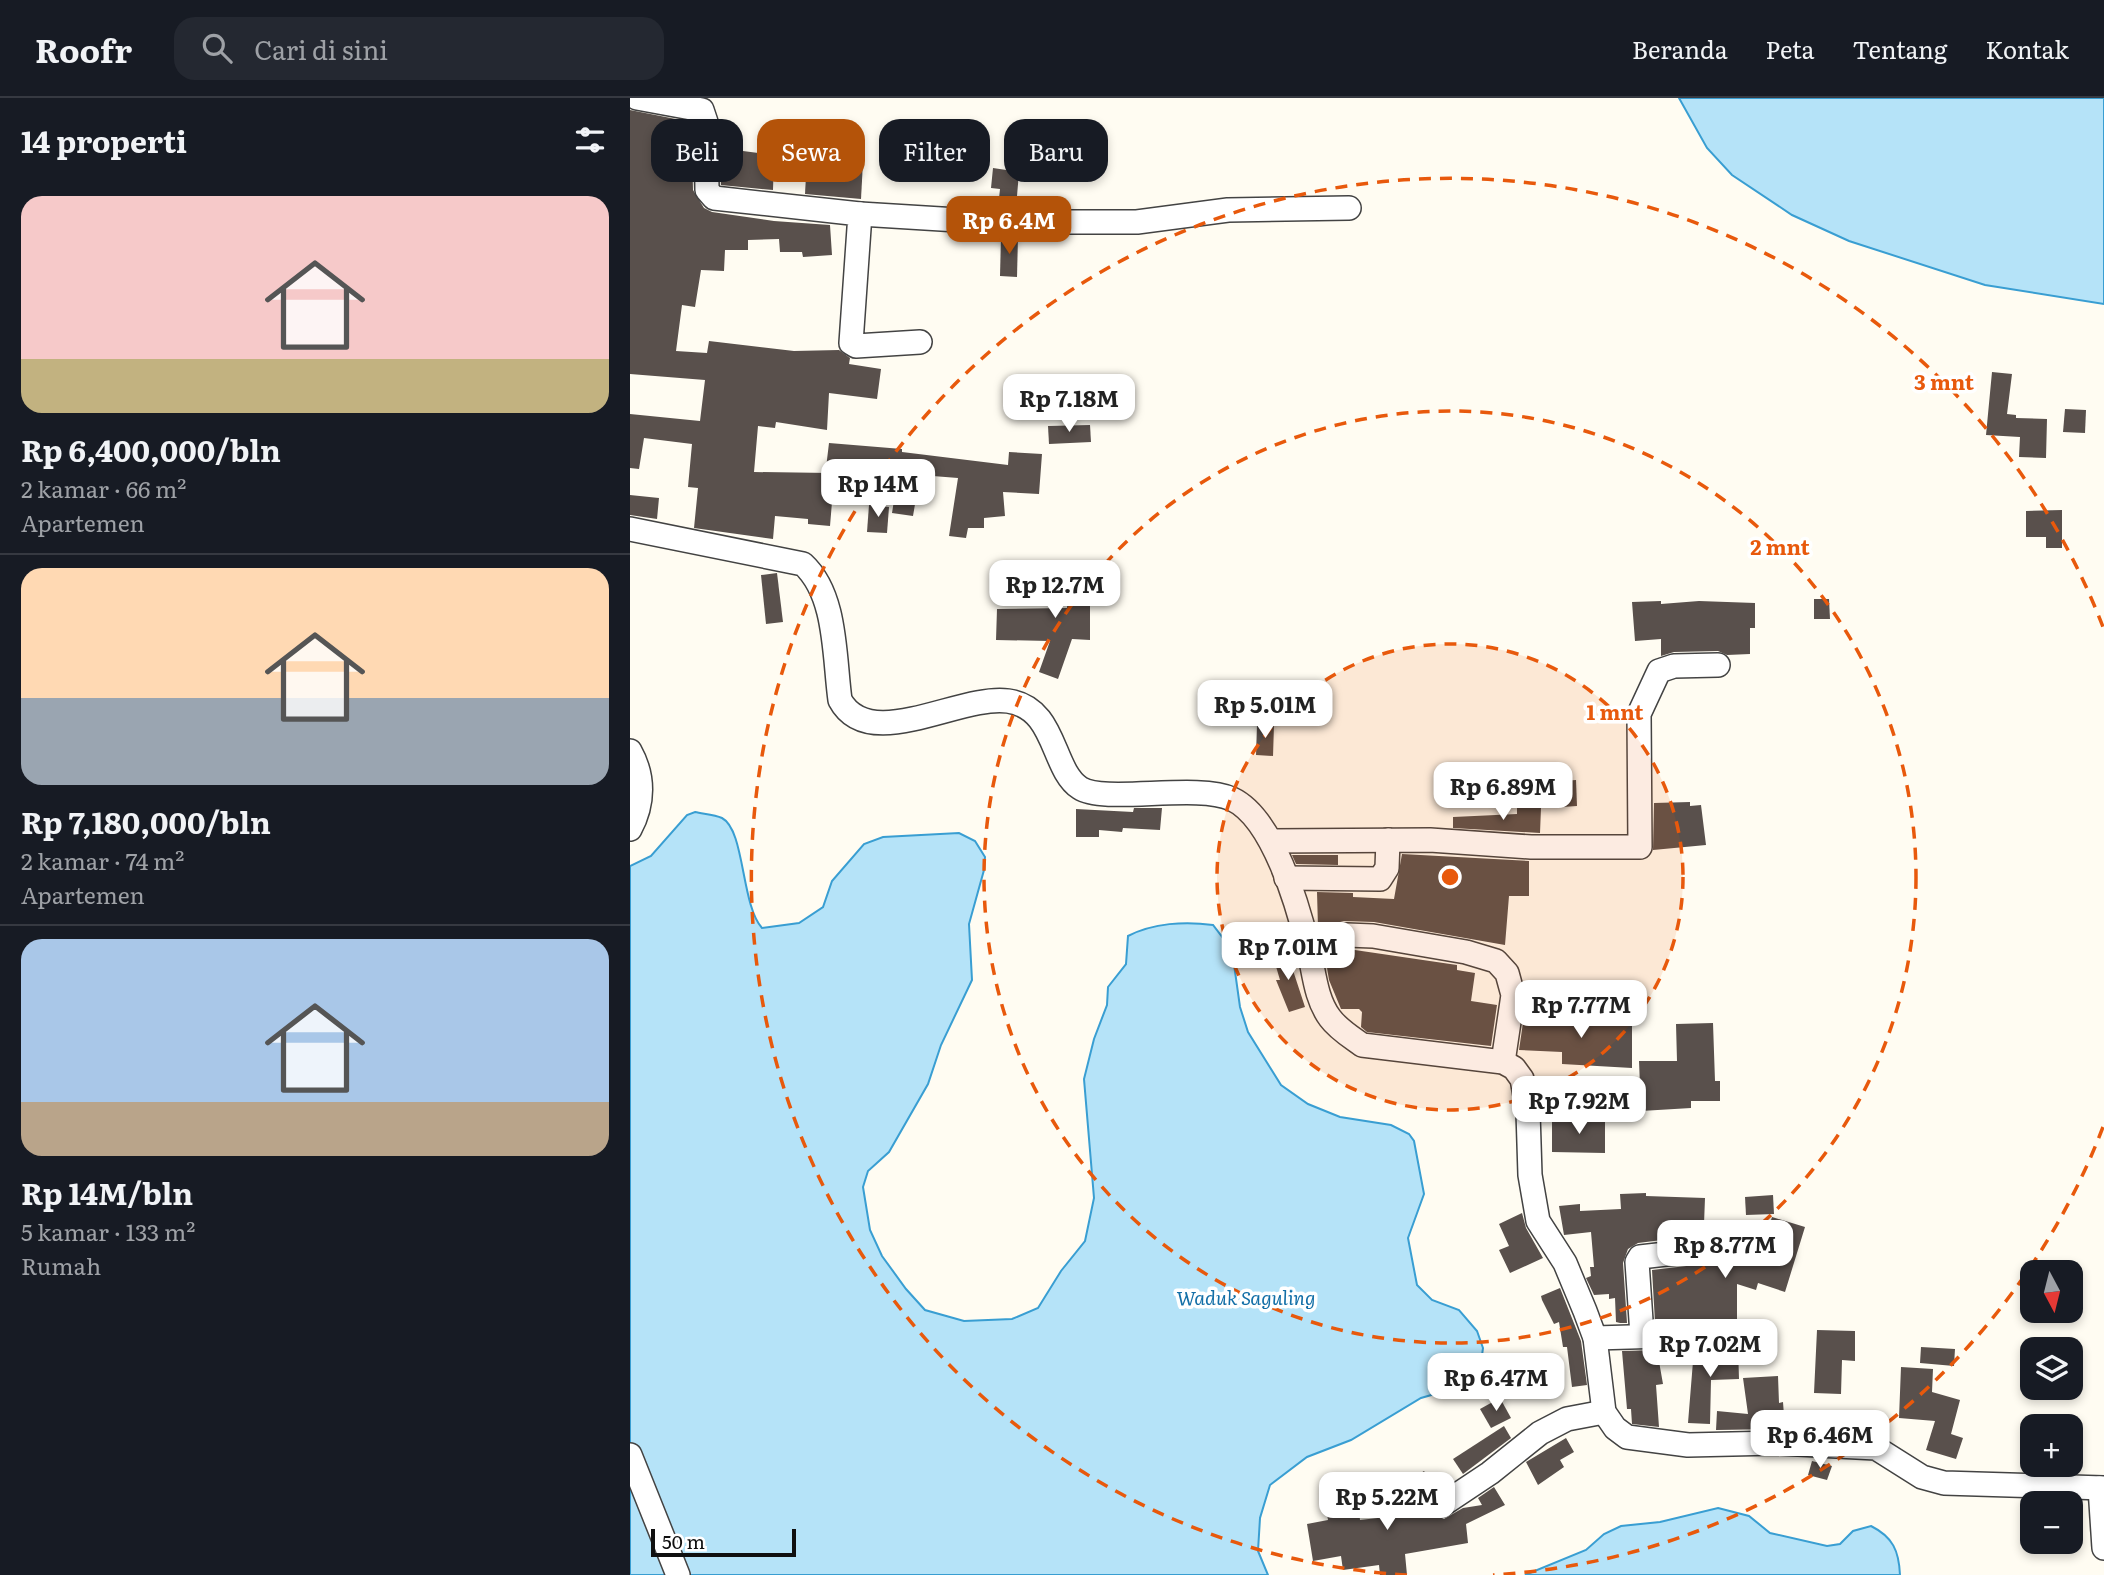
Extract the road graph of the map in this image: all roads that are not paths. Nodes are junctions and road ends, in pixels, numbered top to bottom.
1 (637, 98) edge
2 (1349, 208) dead end
3 (860, 214) junction
4 (920, 342) dead end
5 (630, 529) edge
6 (1718, 665) dead end
7 (630, 751) edge
8 (630, 829) edge
9 (1388, 840) junction
10 (1271, 841) junction
11 (1286, 878) junction
12 (1308, 944) junction
13 (1503, 1062) junction
14 (1736, 1246) dead end
15 (1642, 1335) junction
16 (1734, 1335) dead end
17 (1595, 1338) junction
18 (1604, 1412) junction
19 (630, 1455) edge
20 (2102, 1488) edge
21 (1442, 1505) dead end
22 (2104, 1548) edge
23 (678, 1575) edge

1 - 3 street
2 - 3 street
3 - 4 street
5 - 10 street
6 - 9 street
7 - 8 street
9 - 10 street
9 - 11 street
10 - 11 street
11 - 12 street
12 - 13 street
12 - 13 street
13 - 17 street
14 - 15 street
15 - 16 street
15 - 17 street
17 - 18 street
18 - 20 street
18 - 21 street
19 - 23 street
20 - 22 street

